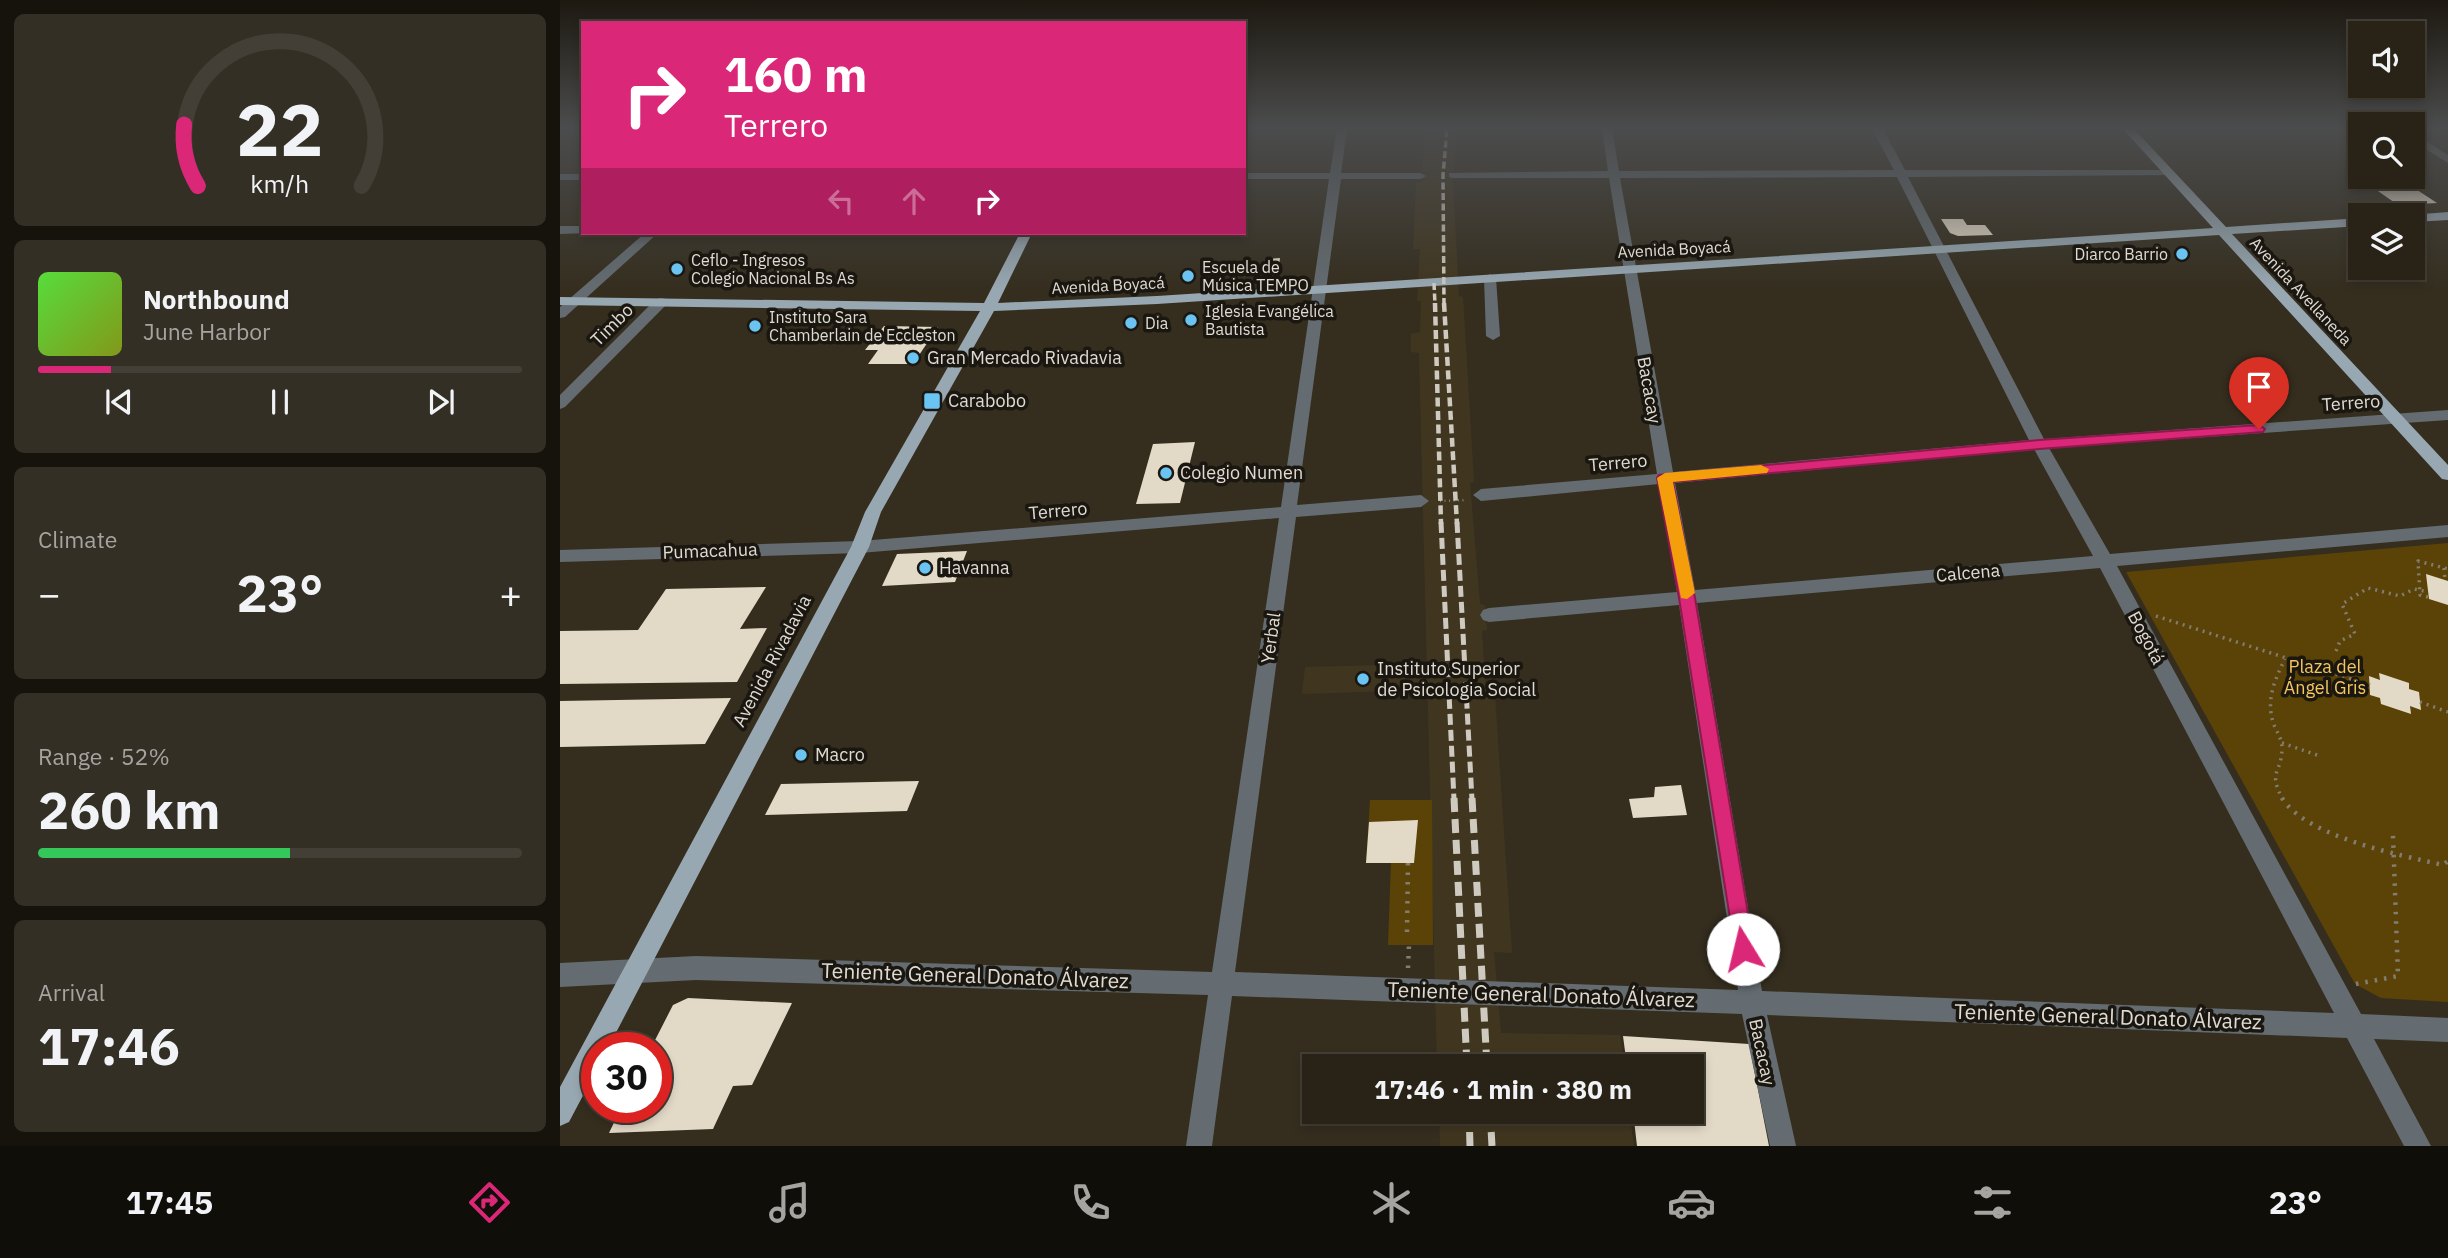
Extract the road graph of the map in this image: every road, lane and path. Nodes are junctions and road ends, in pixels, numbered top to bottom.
1 (1334, 182) edge
2 (1614, 182) edge
3 (1907, 182) edge
4 (2178, 182) edge
5 (2448, 216) edge
6 (2425, 217) edge
7 (2348, 223) edge
8 (560, 230) edge
9 (581, 230) edge
10 (2221, 230) junction
11 (651, 235) edge
12 (1025, 235) edge
13 (1942, 250) junction
14 (1629, 269) junction
15 (1490, 278) junction
16 (1320, 289) junction
17 (560, 300) edge
18 (576, 301) junction
19 (661, 302) junction
20 (989, 307) junction
21 (560, 314) edge
22 (1493, 336) dead end
23 (560, 404) edge
24 (2448, 415) edge
25 (2396, 420) junction
26 (2039, 444) junction
27 (2448, 475) edge
28 (1665, 478) junction
29 (1475, 498) joint
30 (1421, 500) joint
31 (1290, 510) junction
32 (2448, 531) edge
33 (860, 547) junction
34 (560, 556) edge
35 (2105, 561) junction
36 (2446, 569) edge
37 (2445, 580) dead end
38 (2420, 590) junction
39 (2428, 595) dead end
40 (1687, 598) junction
41 (1489, 615) dead end
42 (2154, 615) dead end
43 (2336, 651) dead end
44 (2285, 659) junction
45 (2351, 680) junction
46 (2370, 685) dead end
47 (2351, 696) dead end
48 (2420, 702) dead end
49 (2448, 712) edge
50 (2282, 743) junction
51 (2317, 755) dead end
52 (2393, 835) dead end
53 (2394, 853) junction
54 (2448, 861) edge
55 (1408, 863) dead end
56 (1407, 932) dead end
57 (635, 972) junction
58 (560, 975) edge
59 (2333, 983) junction
60 (1221, 984) junction
61 (1752, 1003) junction
62 (2355, 1027) junction
63 (2448, 1031) edge
64 (560, 1112) edge
65 (1199, 1146) edge
66 (1783, 1146) edge
67 (2418, 1146) edge

1 - 16 street, Yerbal
2 - 14 street, Bacacay
3 - 13 street, Bogotá
4 - 10 main road, Avenida Avellaneda
5 - 6 main road
7 - 10 main road, Avenida Boyacá
8 - 9 street
10 - 13 main road, Avenida Boyacá
10 - 25 main road, Avenida Avellaneda
11 - 18 street
12 - 20 main road, Avenida Rivadavia
13 - 14 main road, Avenida Boyacá
13 - 26 street, Bogotá
14 - 15 main road, Avenida Boyacá
14 - 28 street, Bacacay
15 - 16 main road, Avenida Boyacá
15 - 22 street
16 - 20 main road, Avenida Boyacá
16 - 31 street, Yerbal
17 - 18 main road, Avenida Boyacá
18 - 19 main road, Avenida Boyacá
18 - 21 street
19 - 20 main road, Avenida Boyacá
19 - 23 street, Timbo
20 - 33 main road, Avenida Rivadavia
24 - 25 street, Terrero
25 - 26 street, Terrero
25 - 27 main road, Avenida Avellaneda
26 - 28 street, Terrero
26 - 35 street, Bogotá
28 - 29 street, Terrero
28 - 40 street, Bacacay
29 - 30 path
30 - 31 street, Terrero
31 - 33 street, Terrero
31 - 60 street, Yerbal
32 - 35 street, Calcena
33 - 34 street, Pumacahua
33 - 57 main road, Avenida Rivadavia
35 - 40 street, Calcena
35 - 59 street, Bogotá
36 - 37 path
36 - 38 path
38 - 39 path
38 - 43 path
40 - 41 street, Calcena
40 - 61 street, Bacacay
42 - 44 path
44 - 45 path
44 - 50 path
45 - 46 path
45 - 47 path
48 - 49 path
50 - 51 path
50 - 53 path
52 - 53 path
53 - 54 path
53 - 59 path
55 - 56 path
57 - 58 street, Teniente General Donato Álvarez
57 - 60 street, Teniente General Donato Álvarez
57 - 64 main road, Avenida Rivadavia
59 - 62 street, Bogotá
60 - 61 street, Teniente General Donato Álvarez
60 - 65 street, Yerbal
61 - 62 street, Teniente General Donato Álvarez
61 - 66 street, Bacacay
62 - 63 street, Teniente General Donato Álvarez
62 - 67 street, Bogotá

